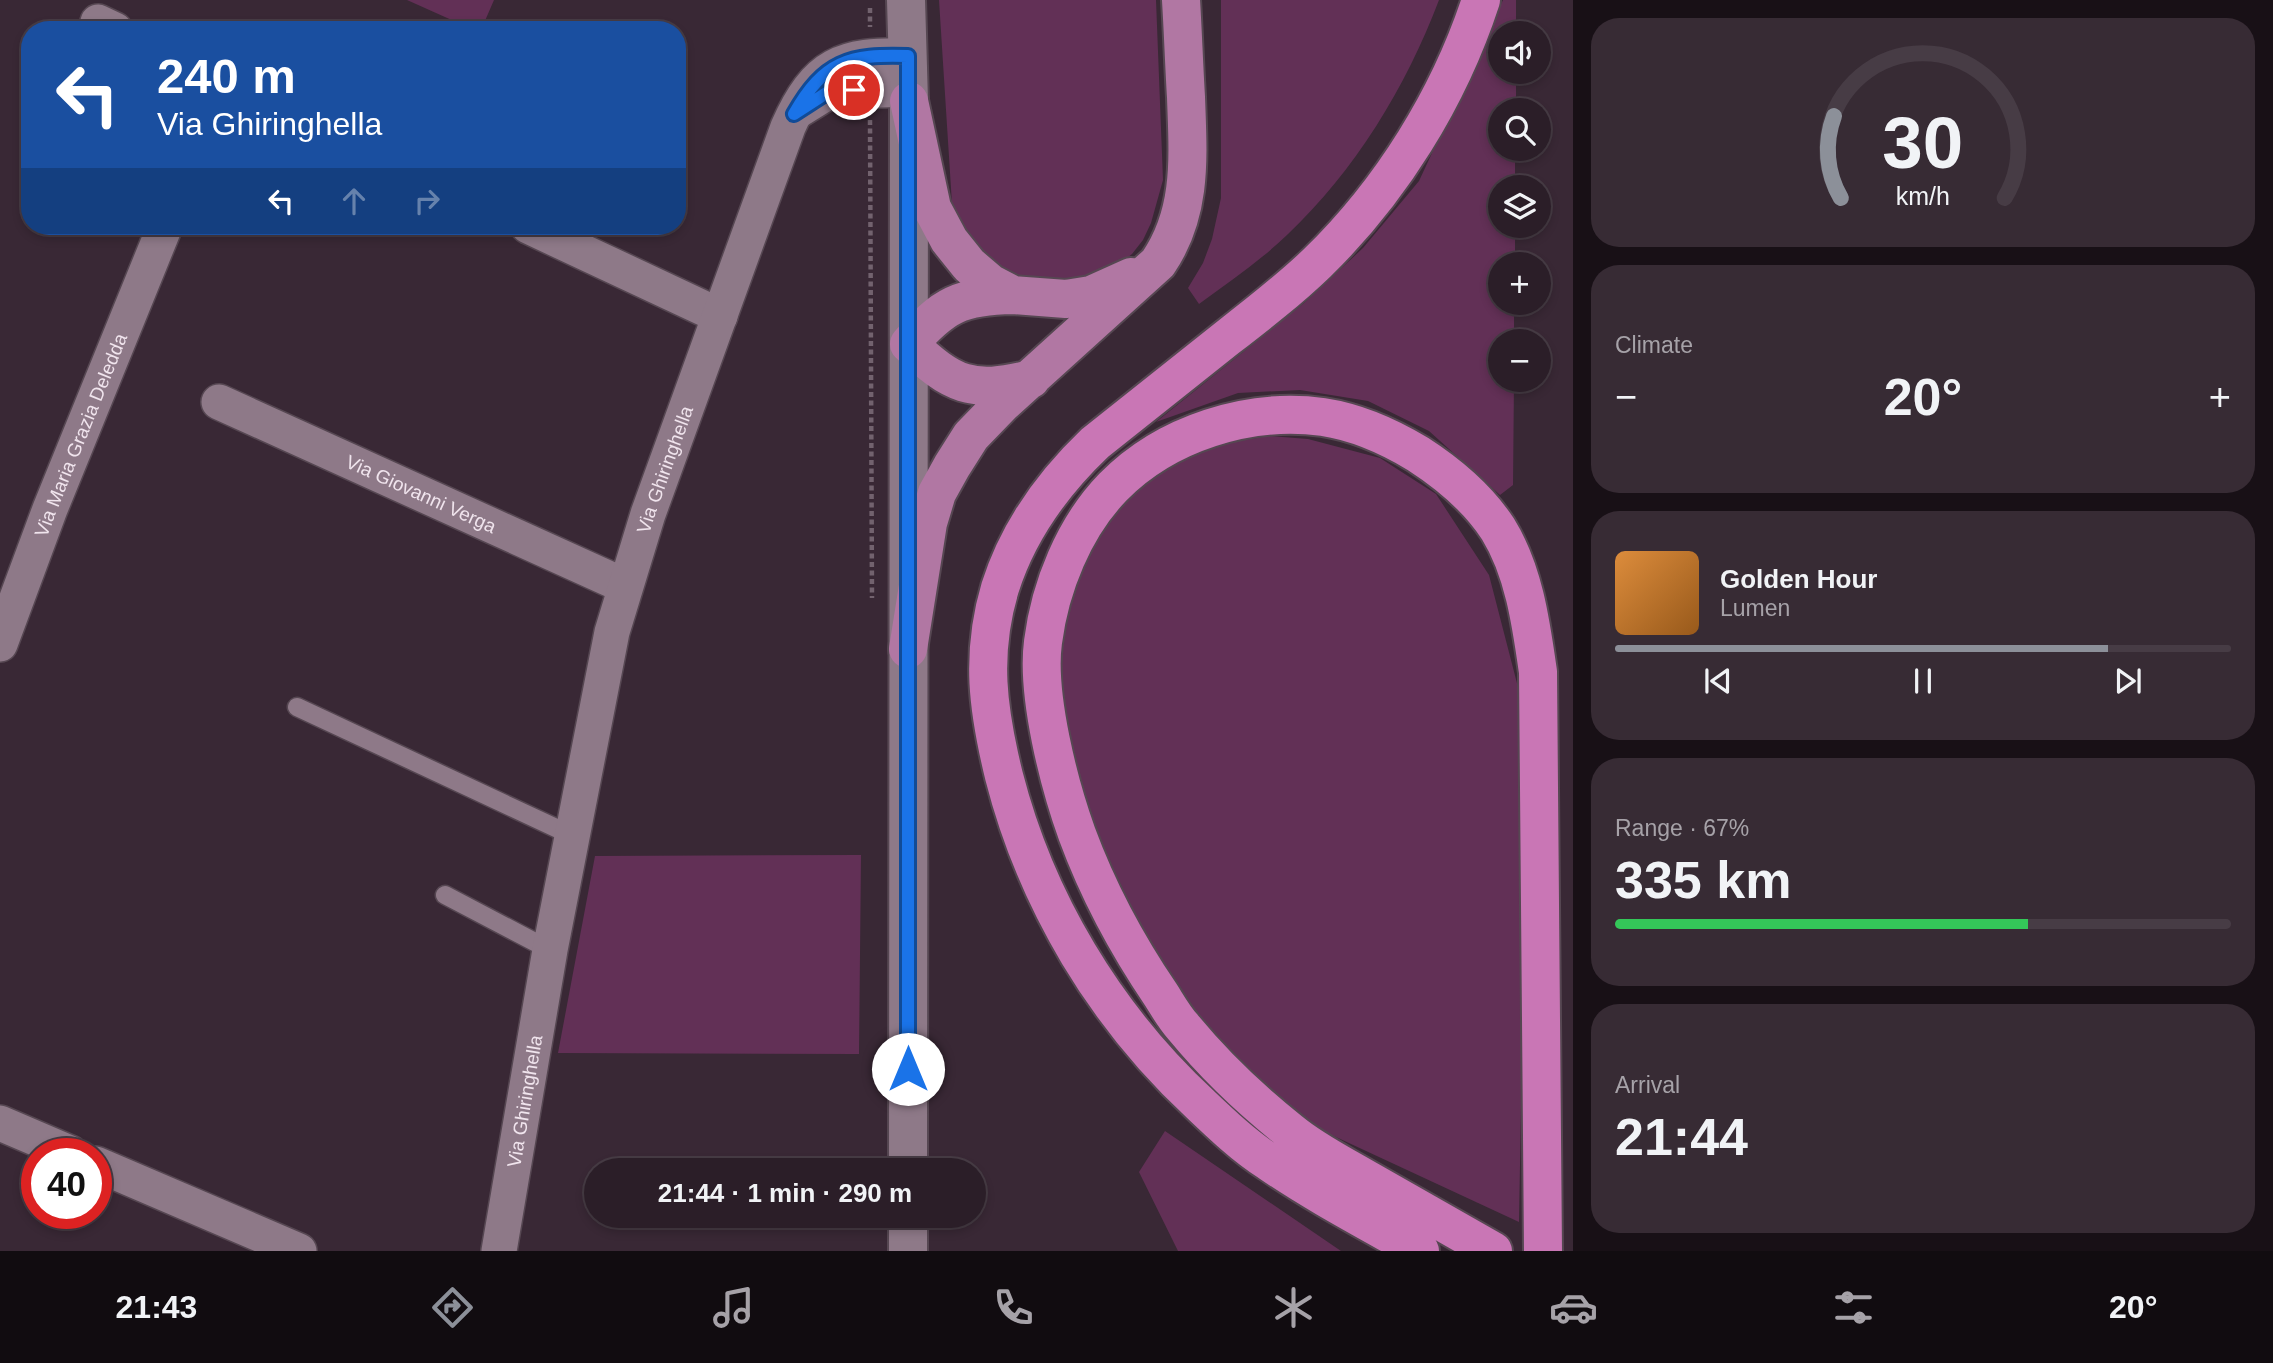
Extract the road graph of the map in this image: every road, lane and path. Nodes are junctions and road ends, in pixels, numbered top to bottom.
1 (870, 0) edge
2 (906, 0) edge
3 (1181, 0) edge
4 (1481, 0) edge
5 (870, 73) junction
6 (908, 82) junction
7 (161, 235) edge
8 (547, 235) edge
9 (1158, 263) junction
10 (1013, 295) junction
11 (720, 316) junction
12 (909, 344) junction
13 (1031, 379) junction
14 (219, 402) dead end
15 (625, 586) junction
16 (872, 603) dead end
17 (0, 644) edge
18 (908, 649) junction
19 (297, 707) dead end
20 (571, 835) junction
21 (445, 895) dead end
22 (550, 950) junction
23 (0, 1124) edge
24 (34, 1138) edge
25 (908, 1158) edge
26 (112, 1171) edge
27 (908, 1228) edge
28 (299, 1251) edge
29 (499, 1251) edge
30 (908, 1251) edge
31 (1420, 1251) edge
32 (1493, 1251) edge
33 (1543, 1251) edge

1 - 5 path
2 - 6 street
3 - 9 main road
4 - 31 highway
5 - 6 street, Via Ghiringhella
5 - 11 street, Via Ghiringhella
5 - 16 path
6 - 10 main road
6 - 12 street
7 - 17 street, Via Maria Grazia Deledda
8 - 11 street
9 - 10 main road
9 - 13 main road
10 - 12 main road
11 - 15 street, Via Ghiringhella
12 - 13 main road
12 - 18 street
13 - 18 main road
14 - 15 street, Via Giovanni Verga
15 - 20 street, Via Ghiringhella
18 - 25 street
19 - 20 lane
20 - 22 street, Via Ghiringhella
21 - 22 lane
22 - 29 street, Via Ghiringhella
23 - 24 street
26 - 28 street
27 - 30 street
32 - 33 highway

